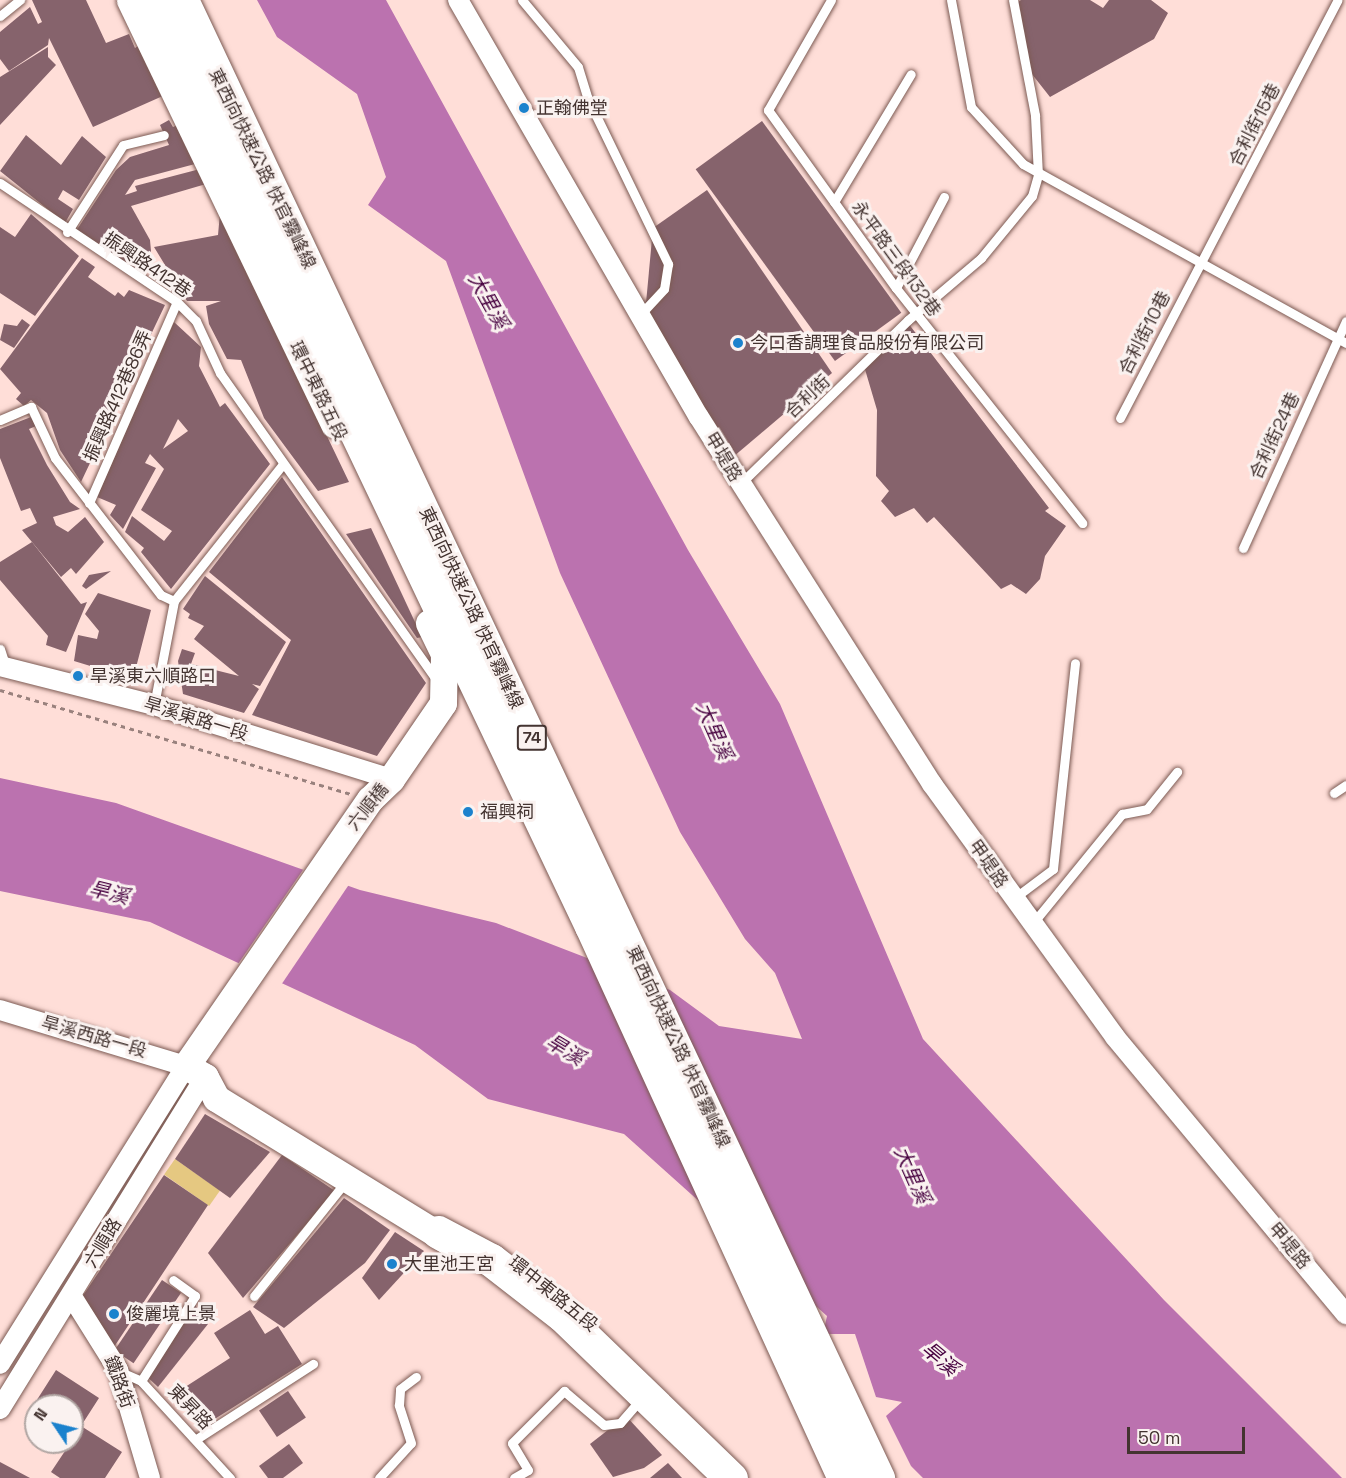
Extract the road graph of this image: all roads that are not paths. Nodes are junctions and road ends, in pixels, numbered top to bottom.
1 (20, 0) edge
2 (130, 0) edge
3 (150, 0) edge
4 (182, 0) edge
5 (458, 0) edge
6 (522, 0) edge
7 (831, 0) edge
8 (951, 0) edge
9 (1013, 0) edge
10 (1338, 0) edge
11 (0, 16) edge
12 (910, 74) dead end
13 (164, 135) dead end
14 (1038, 175) junction
15 (0, 183) edge
16 (944, 197) dead end
17 (834, 202) junction
18 (68, 232) junction
19 (1199, 263) junction
20 (896, 288) junction
21 (177, 302) junction
22 (916, 315) junction
23 (639, 316) junction
24 (1346, 321) edge
25 (1342, 341) edge
26 (1120, 418) dead end
27 (0, 420) edge
28 (283, 464) junction
29 (740, 484) junction
30 (89, 504) junction
31 (1082, 523) dead end
32 (1243, 548) dead end
33 (174, 601) junction
34 (2, 661) edge
35 (1074, 663) dead end
36 (445, 691) junction
37 (154, 705) junction
38 (1177, 772) dead end
39 (391, 779) junction
40 (1346, 785) edge
41 (1334, 793) dead end
42 (1013, 899) junction
43 (1031, 925) junction
44 (0, 1010) edge
45 (196, 1072) junction
46 (350, 1177) junction
47 (438, 1232) joint
48 (173, 1280) dead end
49 (71, 1295) junction
50 (254, 1296) dead end
51 (1346, 1314) edge
52 (0, 1364) edge
53 (313, 1364) dead end
54 (118, 1370) junction
55 (416, 1377) dead end
56 (141, 1381) junction
57 (641, 1396) junction
58 (0, 1409) edge
59 (198, 1438) junction
60 (150, 1478) edge
61 (230, 1478) edge
62 (379, 1478) edge
63 (514, 1478) edge
64 (709, 1478) edge
65 (731, 1478) edge
66 (749, 1478) edge
67 (844, 1478) edge
68 (878, 1478) edge

1 - 11 lane
2 - 36 street, 環中東路五段
3 - 67 highway, 東西向快速公路 快官霧峰線 / 74
4 - 68 highway, 東西向快速公路 快官霧峰線 / 74
5 - 23 street, 甲堤路
6 - 23 lane
7 - 17 lane, 永平路三段132巷
8 - 14 lane
9 - 14 lane, 合利街
10 - 19 lane, 合利街15巷
12 - 17 lane
13 - 18 lane
14 - 19 lane
14 - 22 lane, 合利街
15 - 18 lane, 振興路412巷
16 - 20 lane
17 - 20 lane, 永平路三段132巷
18 - 21 lane, 振興路412巷
19 - 25 lane
19 - 26 lane, 合利街10巷
20 - 22 lane, 永平路三段132巷
21 - 28 lane, 振興路412巷
21 - 30 lane, 振興路412巷86弄
22 - 29 lane, 合利街
22 - 31 lane, 永平路三段132巷
23 - 29 street, 甲堤路
24 - 25 lane, 合利街24巷
25 - 32 lane, 合利街24巷
27 - 30 lane
28 - 33 lane
28 - 36 lane, 振興路412巷
29 - 42 street, 甲堤路
30 - 33 lane
33 - 37 lane
34 - 37 street, 旱溪東路一段
35 - 42 lane, 甲堤路
36 - 39 street, 環中東路五段
37 - 39 street, 旱溪東路一段
38 - 43 lane
39 - 45 street, 六順橋
39 - 45 street, 六順橋
40 - 41 lane
42 - 43 street, 甲堤路
43 - 51 street, 甲堤路
44 - 45 street, 旱溪西路一段
45 - 46 street
45 - 49 street, 六順路
45 - 52 street, 六順路
45 - 66 street, 環中東路五段
46 - 47 street
46 - 50 lane
47 - 57 highway
48 - 56 lane
49 - 54 street, 鐵路街
49 - 58 street, 六順路
53 - 59 lane
54 - 56 lane, 東昇路
54 - 60 street, 鐵路街
55 - 62 lane
56 - 59 lane, 東昇路
57 - 63 lane
57 - 64 street
57 - 65 highway
59 - 61 lane, 東昇路

